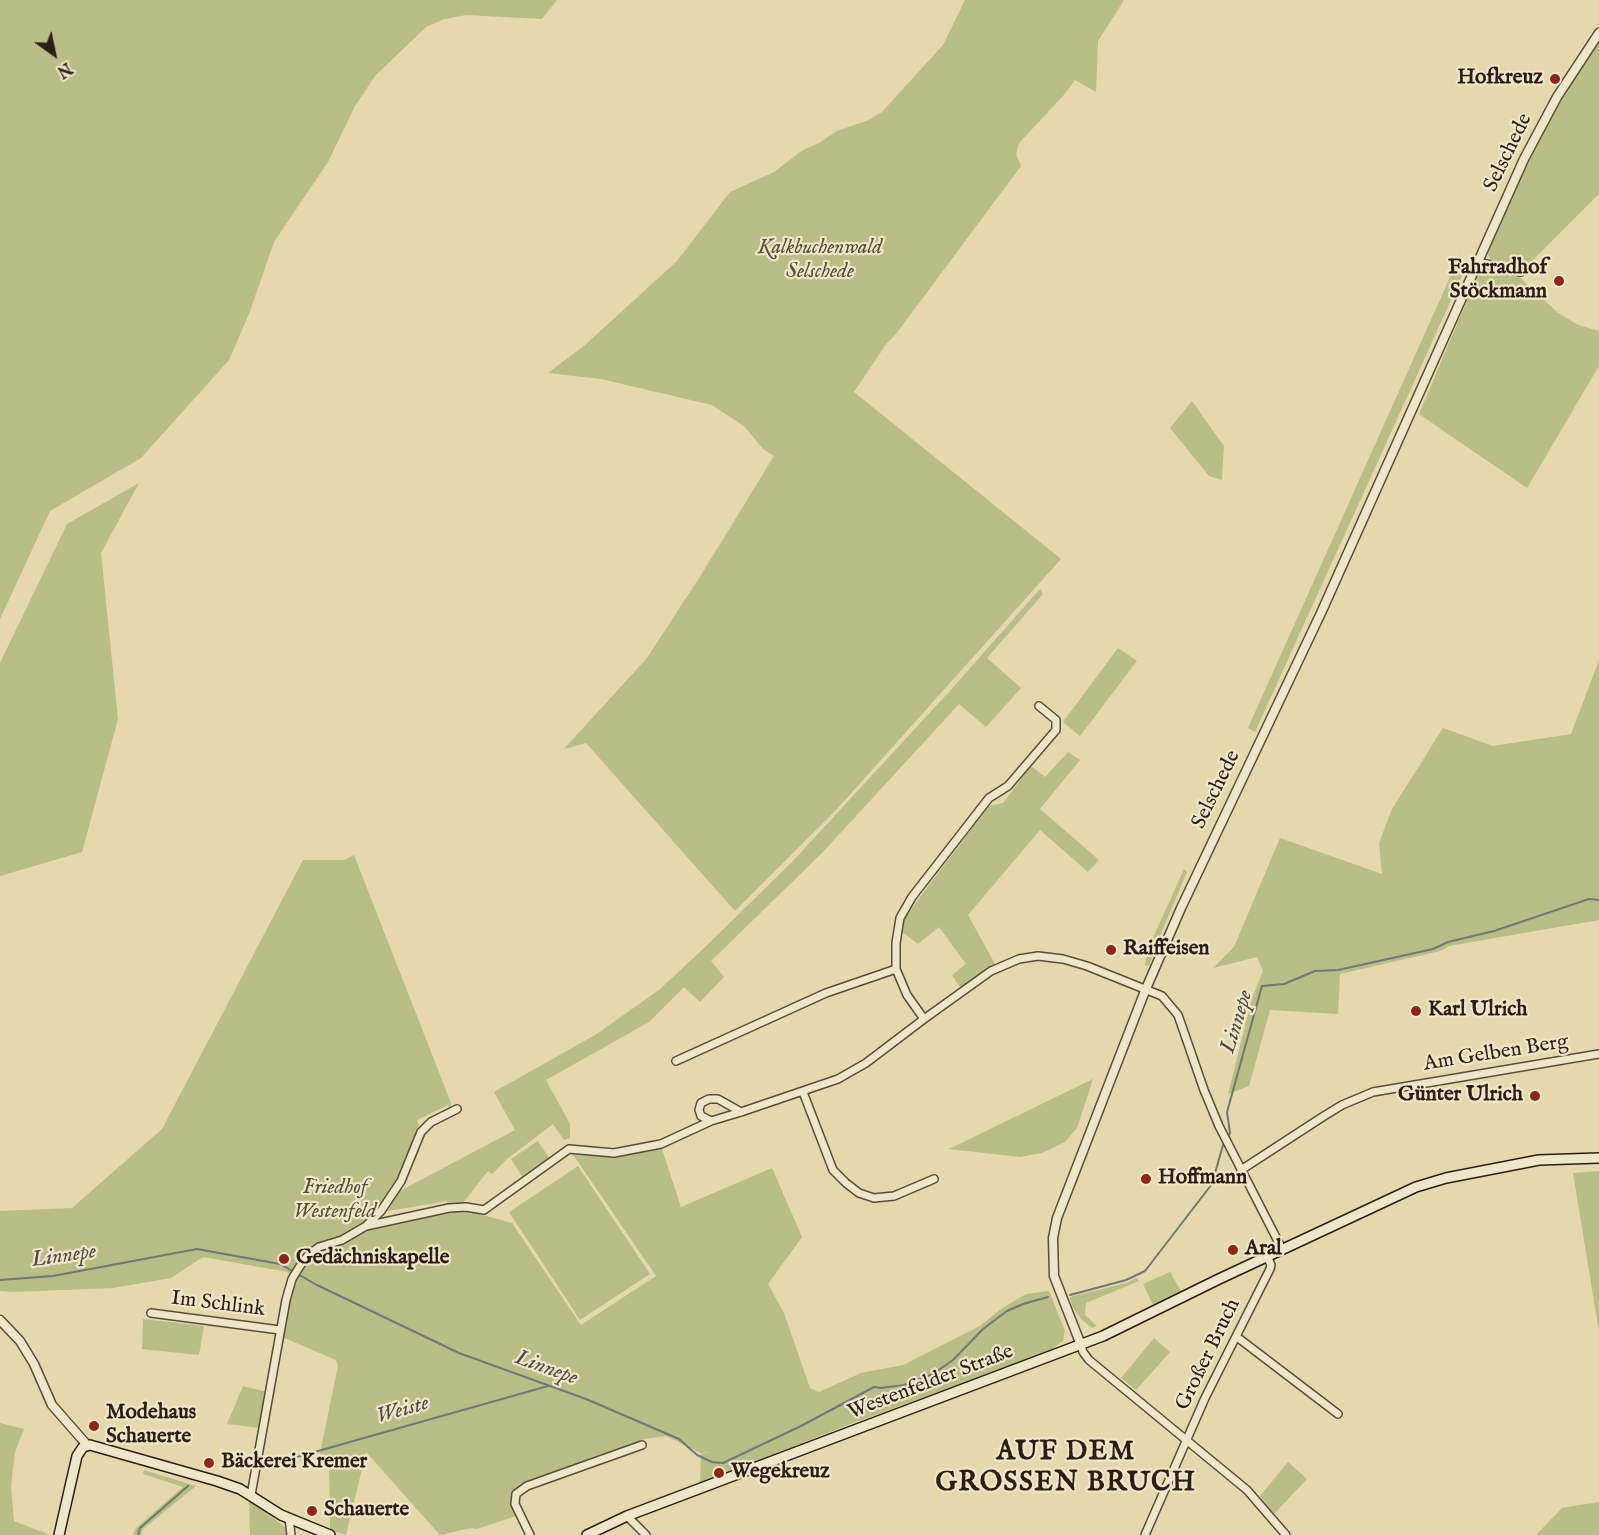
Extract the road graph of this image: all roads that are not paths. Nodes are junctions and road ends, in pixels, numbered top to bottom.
1 (1599, 33) edge
2 (1477, 262) junction
3 (1521, 272) dead end
4 (1039, 706) dead end
5 (896, 969) junction
6 (1145, 991) junction
7 (924, 1019) junction
8 (1599, 1054) edge
9 (675, 1061) dead end
10 (803, 1092) junction
11 (456, 1109) dead end
12 (741, 1112) junction
13 (711, 1121) junction
14 (1599, 1158) edge
15 (1241, 1170) junction
16 (934, 1179) dead end
17 (366, 1226) junction
18 (1282, 1249) junction
19 (1267, 1256) junction
20 (152, 1313) dead end
21 (0, 1320) edge
22 (280, 1330) junction
23 (1237, 1337) junction
24 (1081, 1345) junction
25 (1338, 1414) dead end
26 (1186, 1439) junction
27 (642, 1445) dead end
28 (83, 1448) junction
29 (251, 1495) junction
30 (627, 1516) junction
31 (289, 1518) junction
32 (59, 1535) edge
33 (291, 1535) edge
34 (330, 1535) edge
35 (530, 1535) edge
36 (587, 1535) edge
37 (646, 1535) edge
38 (1145, 1535) edge
39 (1286, 1535) edge

1 - 2 street, Selschede
2 - 3 street
2 - 6 street, Selschede
4 - 5 street
5 - 7 street
5 - 9 street
6 - 7 street
6 - 15 street
6 - 24 street, Selschede
7 - 10 street
8 - 15 street, Am Gelben Berg
10 - 12 street
10 - 16 street
11 - 17 street, Im Schlink
12 - 13 street
12 - 13 street
13 - 17 street
14 - 18 main road, Westenfelder Straße
15 - 18 street
17 - 22 street, Im Schlink
18 - 19 main road, Westenfelder Straße
19 - 23 street, Großer Bruch
19 - 24 main road, Westenfelder Straße
20 - 22 street, Im Schlink
21 - 28 street
22 - 29 street, Im Schlink
23 - 25 street
23 - 26 street, Großer Bruch
24 - 26 street
24 - 30 main road, Westenfelder Straße
26 - 38 street, Großer Bruch
26 - 39 street
27 - 35 street
28 - 29 main road
28 - 32 main road
29 - 31 main road
30 - 36 main road, Westenfelder Straße
30 - 37 street
31 - 33 street
31 - 34 main road

